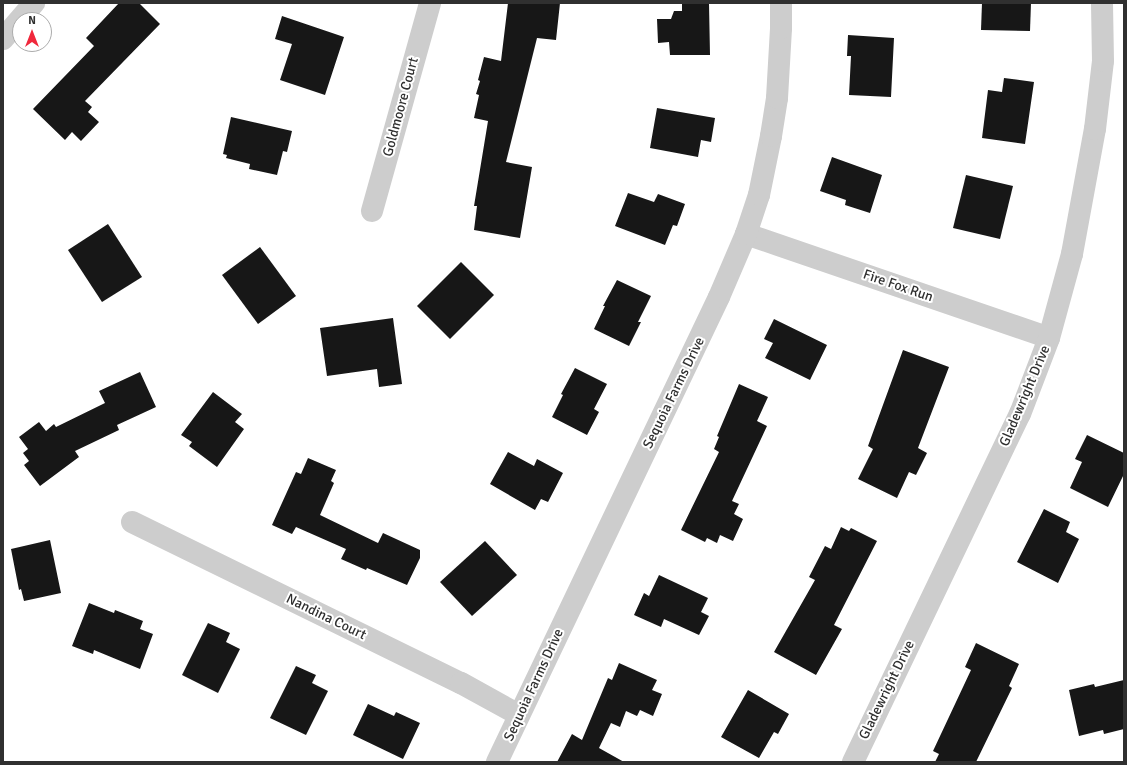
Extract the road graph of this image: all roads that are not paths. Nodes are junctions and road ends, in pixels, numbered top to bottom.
1 (34, 3) edge
2 (430, 3) edge
3 (780, 3) edge
4 (1102, 3) edge
5 (3, 39) edge
6 (372, 211) dead end
7 (746, 234) junction
8 (1049, 338) junction
9 (132, 522) dead end
10 (519, 715) junction
11 (497, 762) edge
12 (853, 762) edge

1 - 5 street
2 - 6 street, Goldmoore Court
3 - 7 street, Sequoia Farms Drive
4 - 8 street, Gladewright Drive
7 - 8 street, Fire Fox Run
7 - 10 street, Sequoia Farms Drive
8 - 12 street, Gladewright Drive
9 - 10 street, Nandina Court
10 - 11 street, Sequoia Farms Drive

